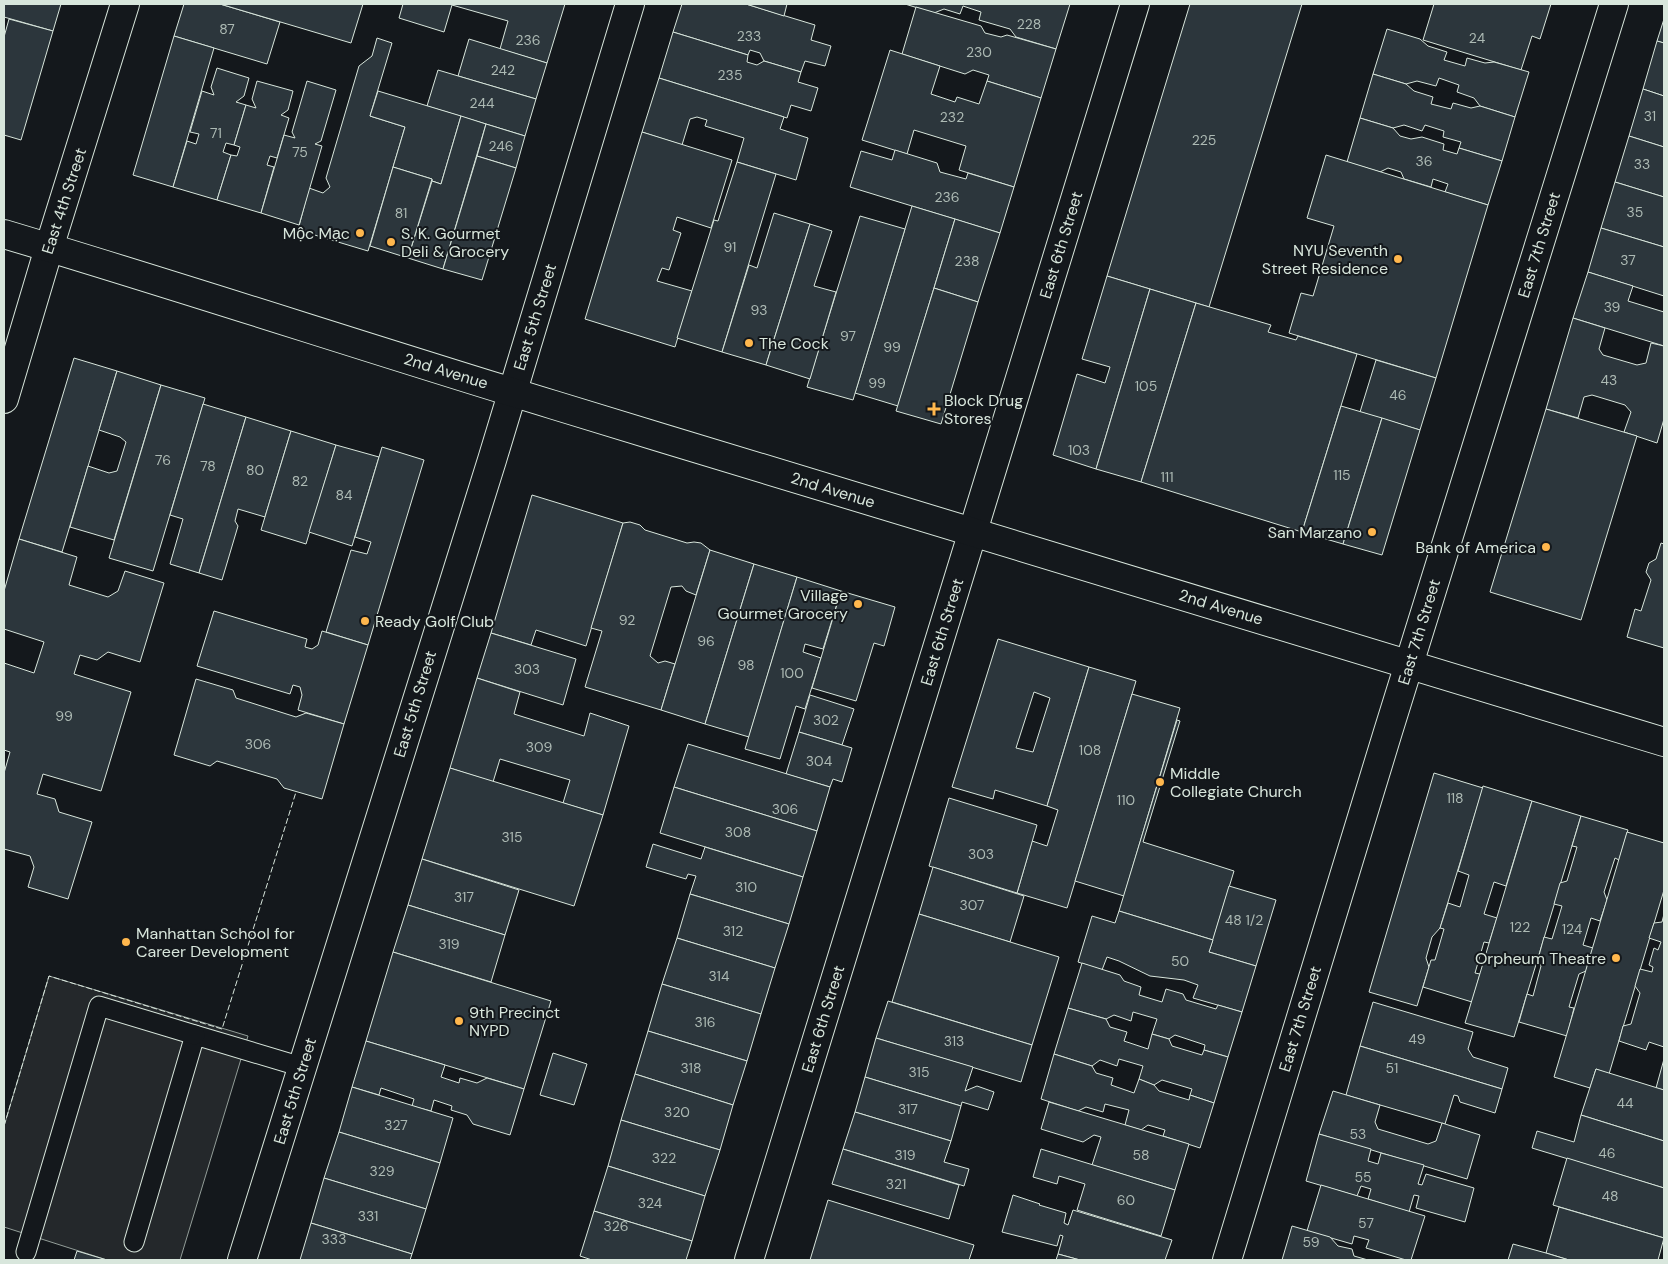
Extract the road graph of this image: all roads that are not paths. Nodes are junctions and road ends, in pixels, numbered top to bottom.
1 (125, 4) edge
2 (630, 4) edge
3 (1135, 4) edge
4 (1614, 4) edge
5 (4, 234) edge
6 (49, 248) junction
7 (512, 392) junction
8 (4, 399) edge
9 (973, 532) junction
10 (1409, 663) junction
11 (1664, 742) edge
12 (195, 1035) junction
13 (302, 1067) junction
14 (134, 1242) dead end
15 (26, 1252) dead end
16 (242, 1260) edge
17 (749, 1260) edge
18 (1227, 1260) edge

1 - 6 street, East 4th Street
2 - 7 street, East 5th Street
3 - 9 street, East 6th Street
4 - 10 street, East 7th Street
5 - 6 street, 2nd Avenue
6 - 7 street, 2nd Avenue
6 - 8 street, East 4th Street
7 - 9 street, 2nd Avenue
7 - 13 street, East 5th Street
9 - 10 street, 2nd Avenue
9 - 17 street, East 6th Street
10 - 11 street, 2nd Avenue
10 - 18 street, East 7th Street
12 - 13 lane
12 - 14 lane
12 - 15 lane
13 - 16 street, East 5th Street

